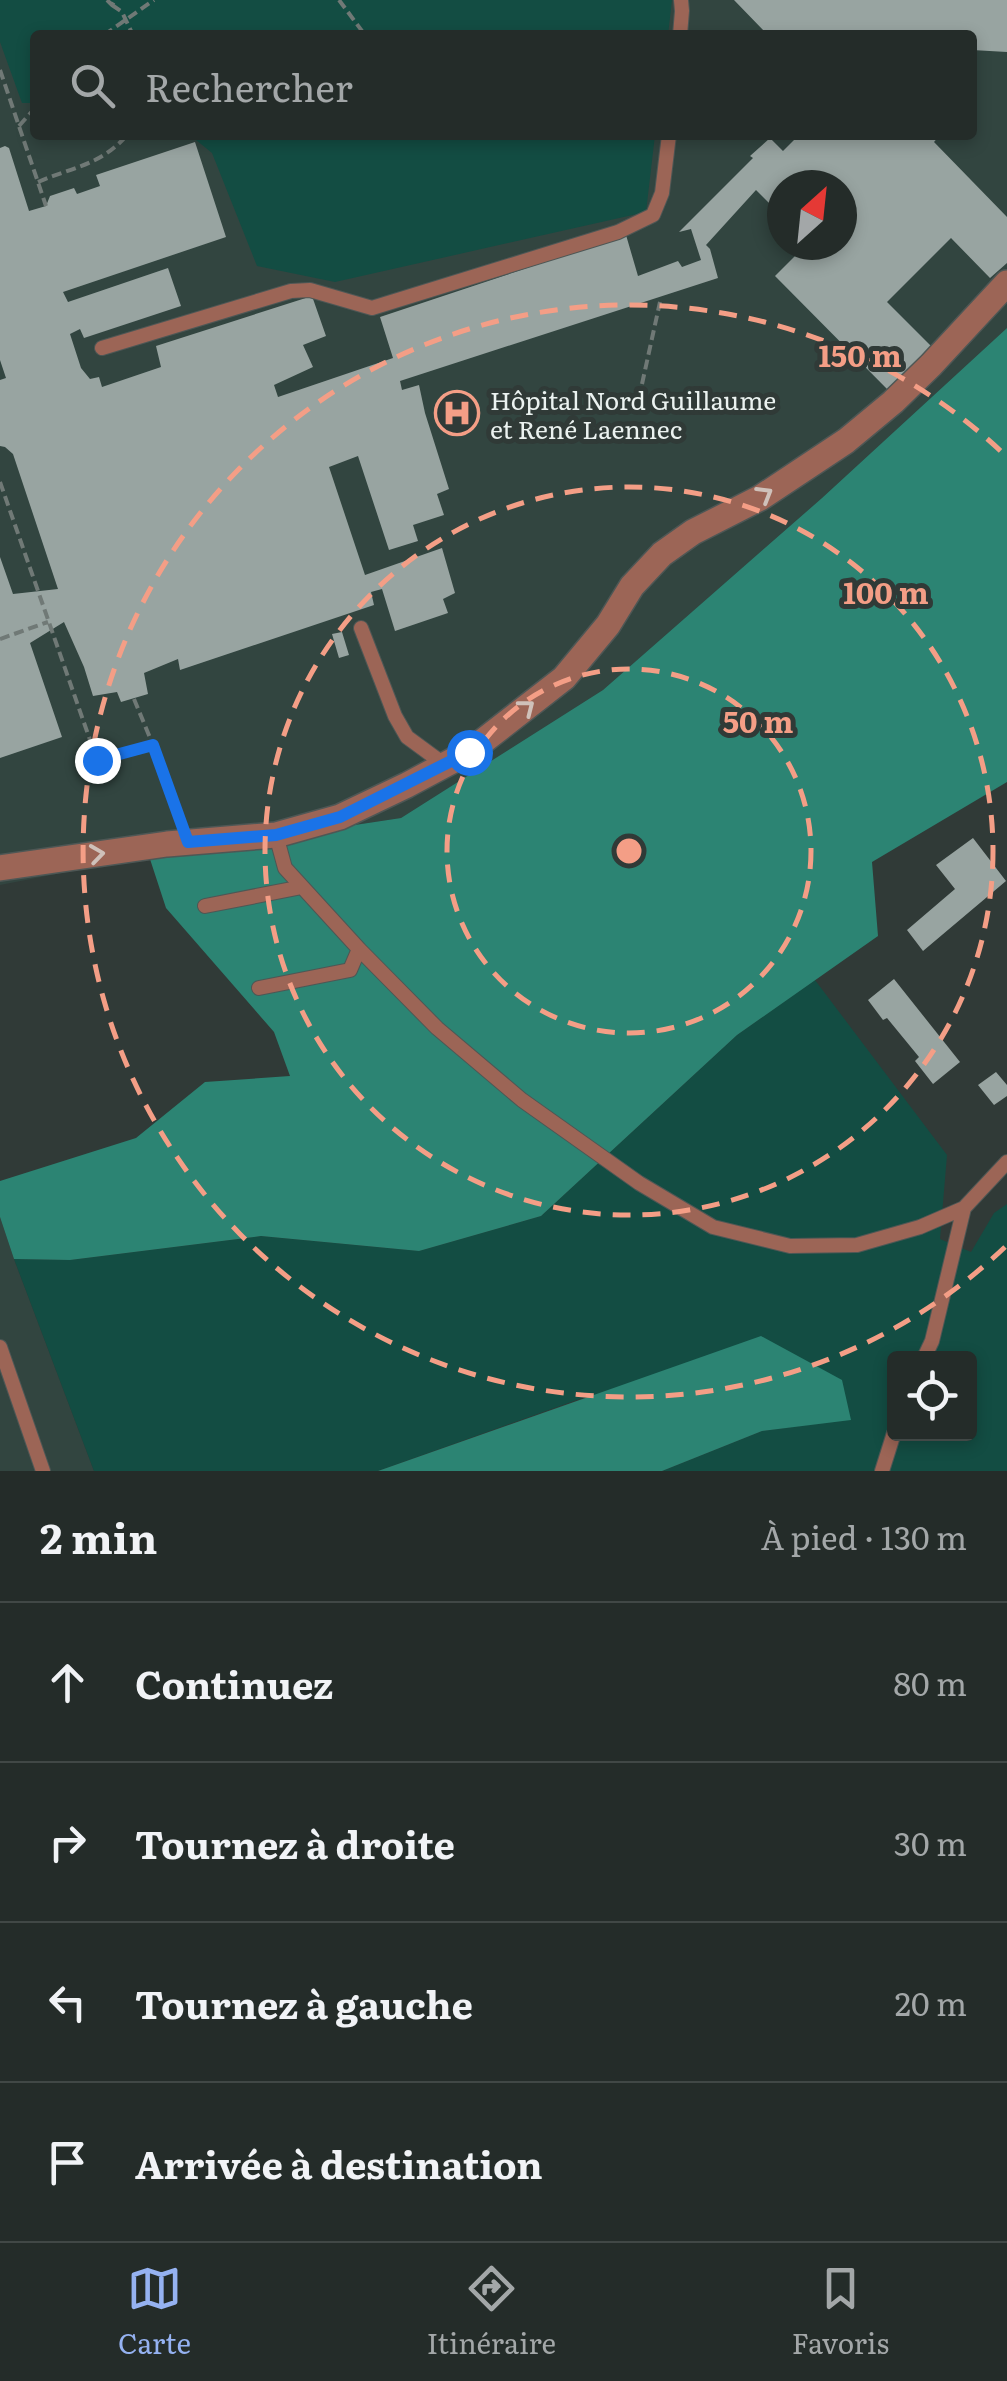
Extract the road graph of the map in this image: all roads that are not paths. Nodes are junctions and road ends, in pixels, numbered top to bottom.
1 (680, 0) edge
2 (680, 30) edge
3 (668, 140) edge
4 (1007, 282) edge
5 (102, 348) dead end
6 (361, 628) dead end
7 (445, 765) junction
8 (276, 835) junction
9 (0, 868) edge
10 (302, 887) junction
11 (205, 906) dead end
12 (359, 949) junction
13 (259, 988) dead end
14 (1007, 1162) edge
15 (964, 1208) junction
16 (0, 1347) edge
17 (927, 1351) edge
18 (891, 1441) edge
19 (42, 1471) edge
20 (882, 1471) edge

1 - 2 lane
3 - 5 lane
7 -> 4 street
6 - 7 lane
7 - 8 street
9 -> 8 street
8 - 10 lane
10 - 11 lane
10 - 12 lane
12 - 13 lane
12 - 15 lane
14 - 15 lane
15 - 17 lane
16 - 19 lane
18 - 20 lane

